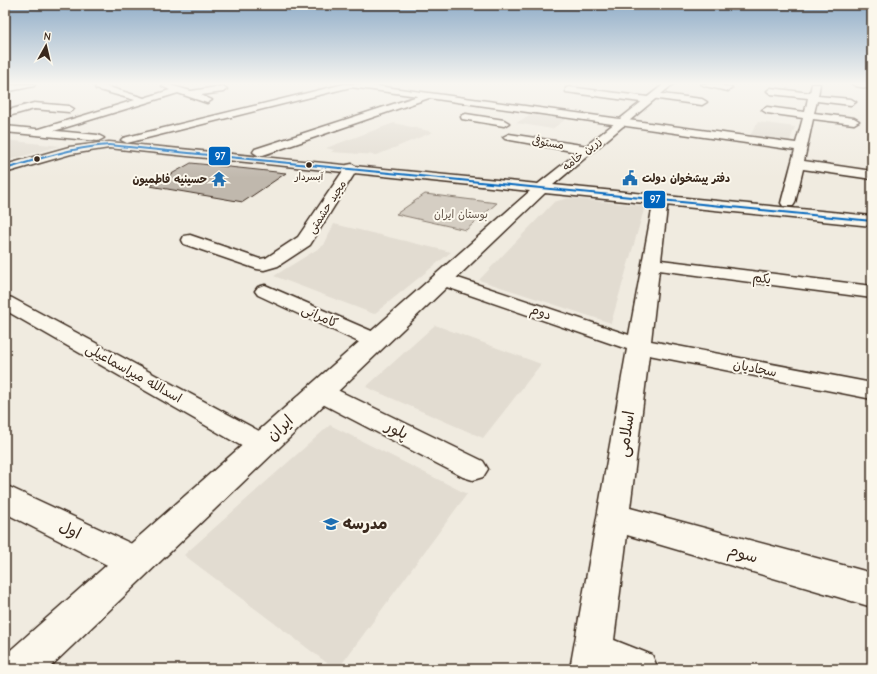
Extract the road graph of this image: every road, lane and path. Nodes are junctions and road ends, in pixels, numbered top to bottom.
1 (29, 115) edge
2 (94, 115) edge
3 (216, 115) edge
4 (227, 115) edge
5 (371, 115) edge
6 (490, 115) edge
7 (573, 115) edge
8 (629, 115) edge
9 (809, 115) edge
10 (812, 115) edge
11 (180, 116) dead end
12 (331, 116) dead end
13 (220, 117) junction
14 (466, 117) dead end
15 (357, 120) junction
16 (483, 120) junction
17 (854, 121) dead end
18 (199, 122) junction
19 (381, 122) dead end
20 (621, 122) junction
21 (504, 123) dead end
22 (23, 124) junction
23 (5, 129) edge
24 (40, 132) junction
25 (509, 137) dead end
26 (127, 140) junction
27 (801, 147) junction
28 (73, 150) junction
29 (588, 150) junction
30 (259, 152) junction
31 (797, 164) junction
32 (352, 168) junction
33 (5, 169) edge
34 (872, 175) edge
35 (546, 184) junction
36 (661, 199) junction
37 (788, 203) junction
38 (872, 211) edge
39 (872, 221) edge
40 (190, 240) dead end
41 (651, 264) junction
42 (442, 279) junction
43 (265, 291) dead end
44 (872, 292) edge
45 (5, 302) edge
46 (376, 341) junction
47 (639, 346) junction
48 (872, 391) edge
49 (320, 392) junction
50 (262, 444) junction
51 (473, 469) dead end
52 (5, 498) edge
53 (613, 517) junction
54 (135, 562) junction
55 (872, 590) edge
56 (592, 661) edge
57 (19, 669) edge
58 (638, 669) edge

1 - 22 street
2 - 24 street
3 - 13 street
4 - 13 street
5 - 15 street
6 - 16 street
7 - 20 street
8 - 20 street, زرین خامه
9 - 27 street
10 - 17 street
11 - 18 street
12 - 15 street
13 - 18 street
14 - 16 street
15 - 19 street
15 - 30 street
16 - 21 street
18 - 26 street
20 - 27 street
20 - 29 street, زرین خامه
22 - 23 street
22 - 24 street
24 - 26 street
24 - 28 street
25 - 29 street, مستوفی
26 - 30 street
27 - 31 street
28 - 32 street
28 - 33 street
29 - 35 street, زرین خامه
30 - 35 street
31 - 34 street
31 - 37 street
32 - 35 street
32 - 40 street, مجید حشمتی
35 - 36 street
35 - 37 street
35 - 42 street, ایران
36 - 39 street
36 - 41 street, اسلامی
37 - 38 street
41 - 44 street, یکم
41 - 47 street, اسلامی
42 - 46 street, ایران
42 - 47 street, دوم
43 - 46 street, کامرانی
45 - 50 street, اسدالله میراسماعیلی
46 - 49 street, ایران
47 - 48 street, سجادیان
47 - 53 street, اسلامی
49 - 50 street, ایران
49 - 51 street, پلور
50 - 54 street, ایران
52 - 54 street, اول
53 - 55 street, سوم
53 - 56 street, اسلامی
54 - 57 street, ایران
56 - 58 street

